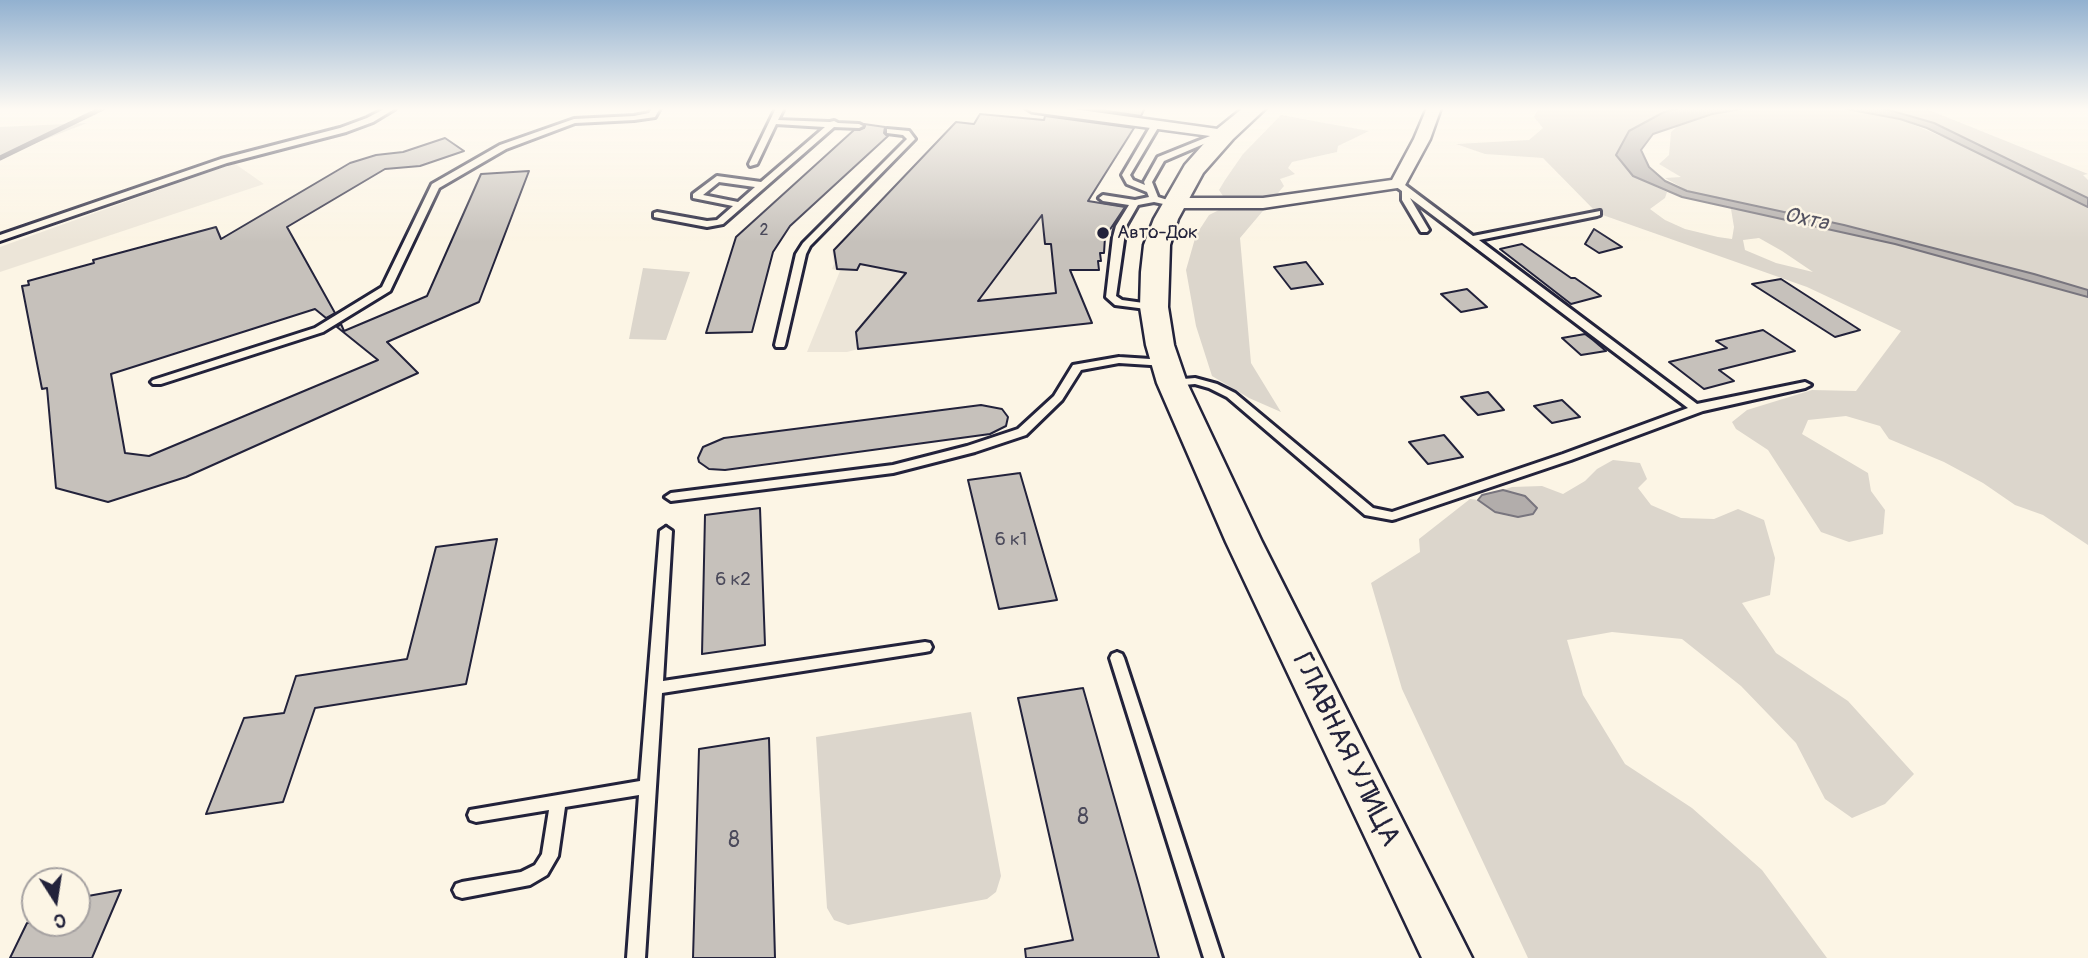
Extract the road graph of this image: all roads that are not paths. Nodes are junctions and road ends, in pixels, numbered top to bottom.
1 (256, 153) edge
2 (493, 153) edge
3 (759, 153) edge
4 (800, 153) edge
5 (897, 153) edge
6 (1139, 153) edge
7 (1208, 153) edge
8 (1416, 153) edge
9 (753, 164) dead end
10 (761, 186) junction
11 (1402, 188) junction
12 (1159, 197) junction
13 (1103, 198) dead end
14 (1135, 203) junction
15 (739, 205) junction
16 (1597, 213) dead end
17 (657, 215) dead end
18 (1424, 230) dead end
19 (0, 238) edge
20 (1471, 239) junction
21 (1154, 307) junction
22 (780, 345) dead end
23 (1169, 373) junction
24 (157, 382) dead end
25 (1805, 385) dead end
26 (1700, 408) junction
27 (671, 497) dead end
28 (666, 531) dead end
29 (925, 647) dead end
30 (1117, 658) dead end
31 (655, 688) junction
32 (648, 787) junction
33 (558, 802) junction
34 (476, 815) dead end
35 (462, 890) dead end
36 (636, 958) edge
37 (1213, 958) edge
38 (1447, 958) edge

1 - 19 lane
2 - 24 lane
3 - 9 lane
4 - 10 lane
5 - 22 lane
6 - 12 lane
7 - 12 main road, ГЛАВНАЯ УЛИЦА
8 - 11 street
10 - 15 lane
10 - 15 lane
11 - 12 street
11 - 18 lane
11 - 20 lane
12 - 14 lane
12 - 21 main road, ГЛАВНАЯ УЛИЦА
13 - 14 lane
14 - 21 lane
15 - 17 lane
16 - 20 lane
20 - 26 lane
21 - 23 main road, ГЛАВНАЯ УЛИЦА
23 - 26 lane
23 - 27 lane
23 - 38 main road, ГЛАВНАЯ УЛИЦА
25 - 26 lane
28 - 31 lane
29 - 31 lane
30 - 37 lane
31 - 32 lane
32 - 33 lane
32 - 36 lane
33 - 34 lane
33 - 35 lane

